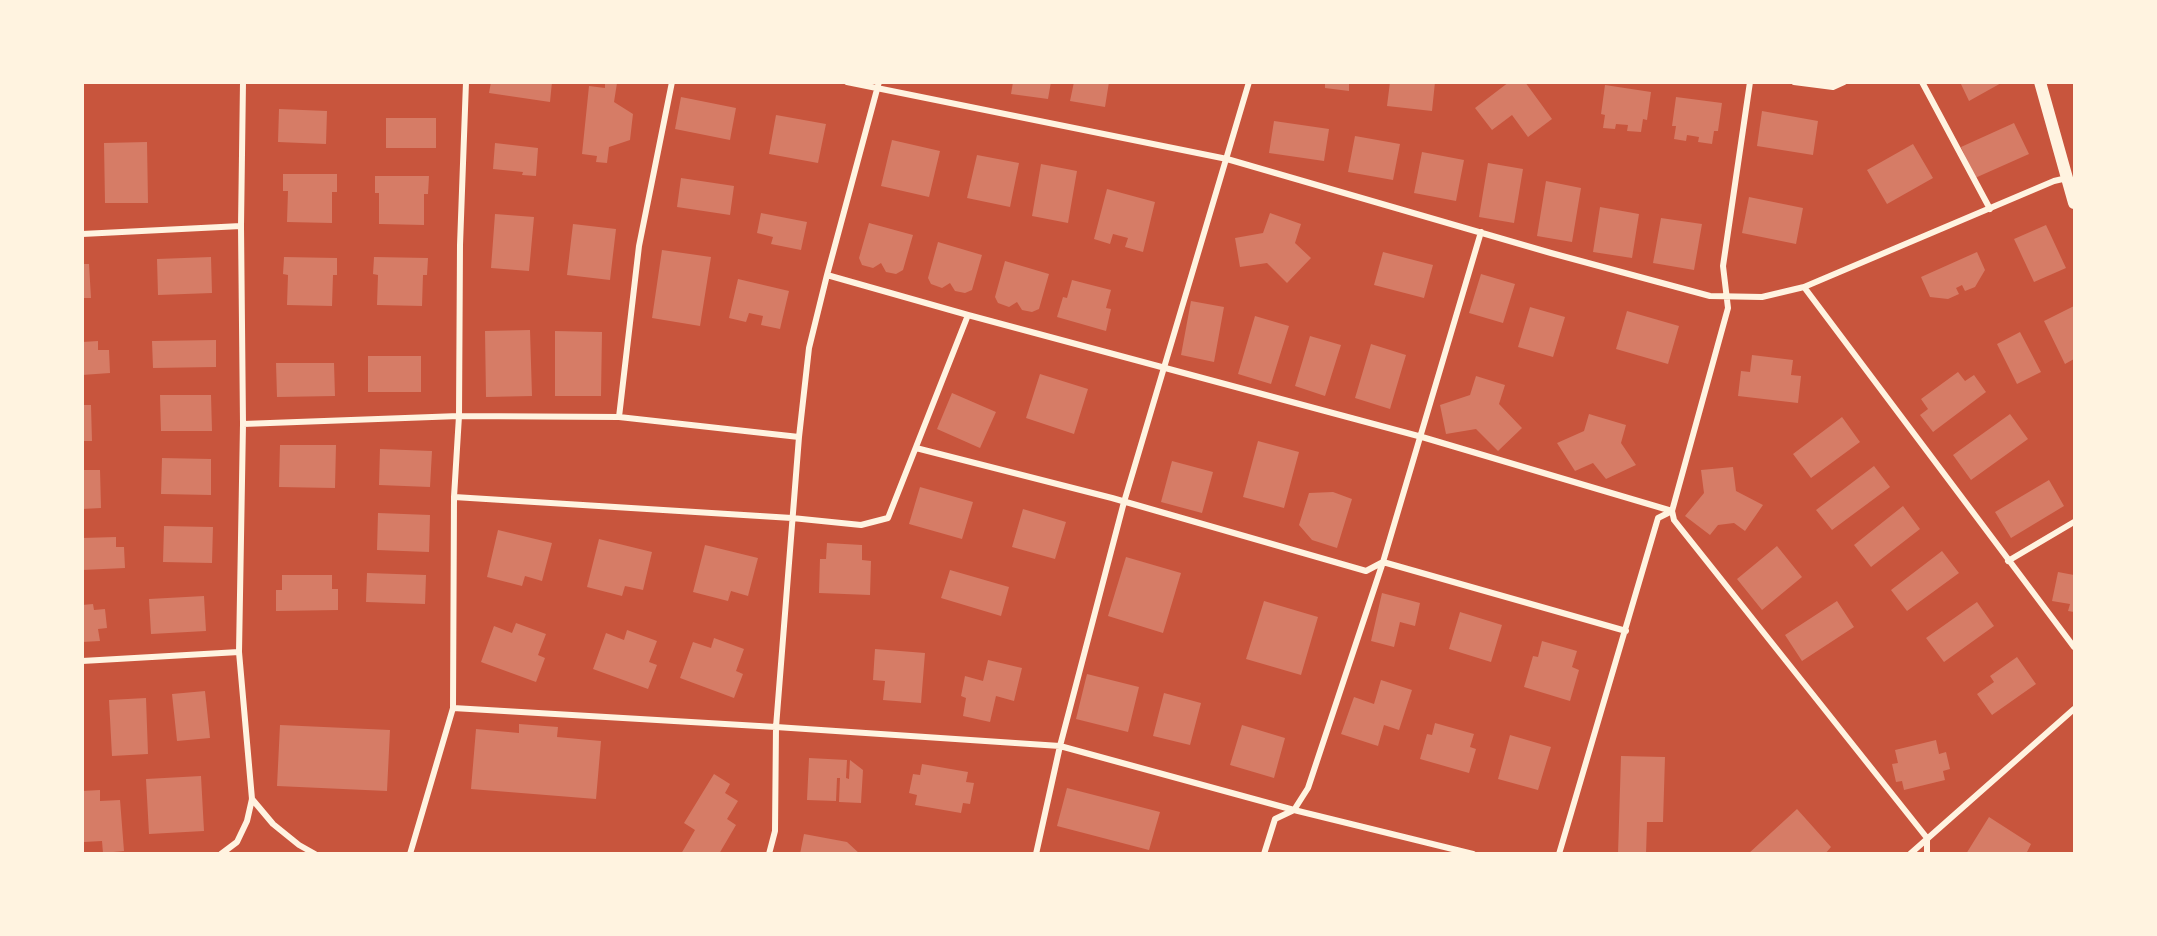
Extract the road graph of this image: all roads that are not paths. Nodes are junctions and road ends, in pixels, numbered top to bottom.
1 (243, 82) edge
2 (466, 82) edge
3 (672, 82) edge
4 (847, 82) edge
5 (1249, 82) edge
6 (1750, 82) edge
7 (1794, 82) edge
8 (1844, 82) edge
9 (1922, 82) edge
10 (2040, 82) edge
11 (879, 85) edge
12 (1227, 159) junction
13 (2067, 178) junction
14 (2074, 203) edge
15 (1990, 209) junction
16 (241, 226) junction
17 (1481, 232) junction
18 (82, 234) edge
19 (827, 275) junction
20 (1804, 287) junction
21 (1727, 297) junction
22 (968, 315) junction
23 (1165, 369) junction
24 (459, 416) junction
25 (619, 417) junction
26 (243, 424) junction
27 (799, 437) junction
28 (1422, 437) junction
29 (916, 448) junction
30 (454, 497) junction
31 (1124, 502) junction
32 (1672, 511) junction
33 (792, 518) junction
34 (2074, 522) edge
35 (2008, 561) junction
36 (1383, 562) junction
37 (1626, 631) junction
38 (2074, 647) edge
39 (239, 652) junction
40 (82, 662) edge
41 (453, 708) junction
42 (2074, 709) edge
43 (776, 727) junction
44 (1060, 746) junction
45 (252, 799) junction
46 (1294, 810) junction
47 (1927, 838) junction
48 (221, 854) edge
49 (315, 854) edge
50 (410, 854) edge
51 (769, 854) edge
52 (1036, 854) edge
53 (1264, 854) edge
54 (1473, 854) edge
55 (1559, 854) edge
56 (1911, 854) edge
57 (1927, 854) edge

1 - 16 street
2 - 24 street
3 - 25 street
4 - 11 street
5 - 12 street
6 - 21 street
7 - 8 street
9 - 15 street
10 - 13 main road
11 - 12 street
11 - 19 street
12 - 17 street
12 - 23 street
13 - 14 main road
13 - 15 street
15 - 20 street
16 - 18 street
16 - 26 street
17 - 21 street
17 - 28 street
19 - 22 street
19 - 27 street
20 - 21 street
20 - 35 street
21 - 32 street
22 - 23 street
22 - 29 street
23 - 28 street
23 - 31 street
24 - 25 street
24 - 26 street
24 - 30 street
25 - 27 street
26 - 39 street
27 - 33 street
28 - 32 street
28 - 36 street
29 - 31 street
29 - 33 street
30 - 33 street
30 - 41 street
31 - 36 street
31 - 44 street
32 - 37 street
32 - 47 street
33 - 43 street
34 - 35 street
35 - 38 street
36 - 37 street
36 - 46 street
37 - 55 street
39 - 40 street
39 - 45 street
41 - 43 street
41 - 50 street
42 - 47 street
43 - 44 street
43 - 51 street
44 - 46 street
44 - 52 street
45 - 48 street
45 - 49 street
46 - 53 street
46 - 54 street
47 - 56 street
47 - 57 street

